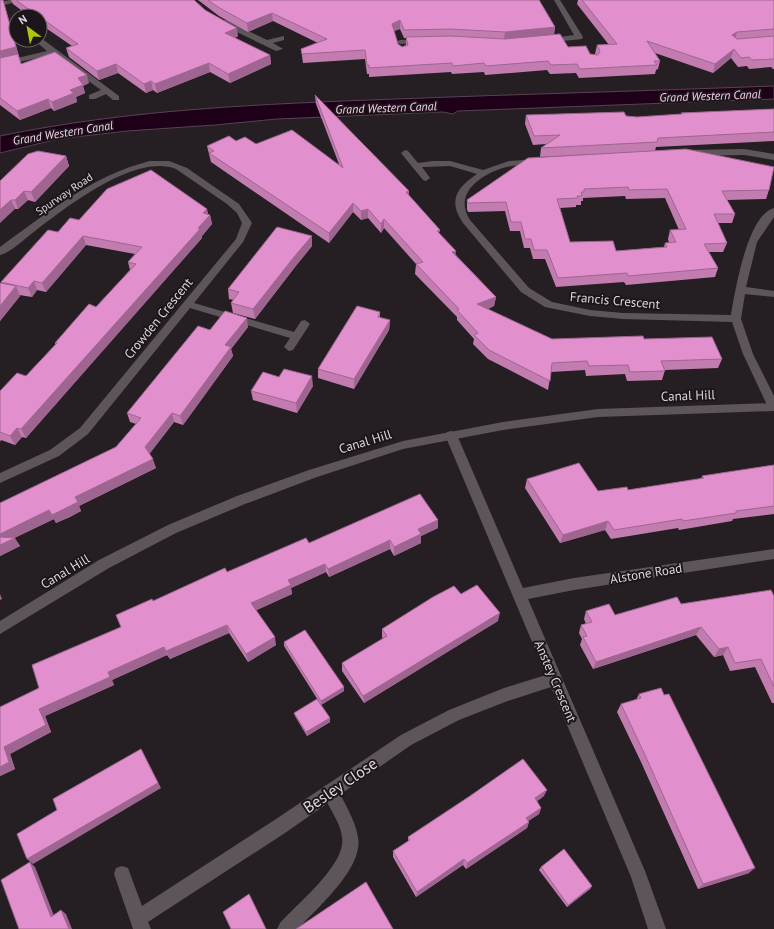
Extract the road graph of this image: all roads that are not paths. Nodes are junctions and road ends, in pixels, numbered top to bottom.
1 (21, 0) edge
2 (557, 0) edge
3 (0, 4) edge
4 (216, 18) edge
5 (397, 32) edge
6 (579, 37) junction
7 (281, 38) dead end
8 (431, 41) edge
9 (400, 42) junction
10 (539, 42) edge
11 (267, 43) junction
12 (583, 45) edge
13 (48, 48) edge
14 (279, 49) dead end
15 (53, 52) junction
16 (403, 52) edge
17 (0, 64) edge
18 (106, 91) junction
19 (92, 97) dead end
20 (116, 98) dead end
21 (405, 153) dead end
22 (676, 154) edge
23 (774, 157) edge
24 (543, 160) edge
25 (169, 164) joint
26 (416, 166) junction
27 (482, 173) junction
28 (426, 178) dead end
29 (774, 211) edge
30 (0, 252) edge
31 (740, 290) junction
32 (774, 294) edge
33 (187, 304) junction
34 (736, 319) junction
35 (305, 324) dead end
36 (296, 336) junction
37 (289, 347) dead end
38 (774, 407) edge
39 (451, 435) junction
40 (0, 478) edge
41 (774, 554) edge
42 (519, 595) junction
43 (0, 628) edge
44 (555, 679) junction
45 (330, 792) junction
46 (122, 874) dead end
47 (140, 924) edge
48 (286, 929) edge
49 (657, 929) edge

1 - 3 street
2 - 6 street
4 - 11 street
5 - 9 street
6 - 10 street
6 - 12 street
7 - 11 street
8 - 9 street
9 - 16 street
11 - 14 street
13 - 15 street
15 - 17 street
15 - 18 street
18 - 19 street
18 - 20 street
21 - 26 street
22 - 23 street
24 - 27 street, Francis Crescent
25 - 30 street, Spurway Road
25 - 33 street, Crowden Crescent
26 - 27 street
26 - 28 street
27 - 34 street, Francis Crescent
29 - 31 street
31 - 32 street
31 - 34 street
33 - 36 street
33 - 40 street, Crowden Crescent
34 - 38 street
35 - 36 street
36 - 37 street
38 - 39 street, Canal Hill
39 - 42 street, Anstey Crescent
39 - 43 street, Canal Hill
41 - 42 street, Alstone Road
42 - 44 street, Anstey Crescent
44 - 45 street, Besley Close
44 - 49 street, Anstey Crescent
45 - 47 street, Besley Close
45 - 48 street
46 - 47 street, Besley Close

